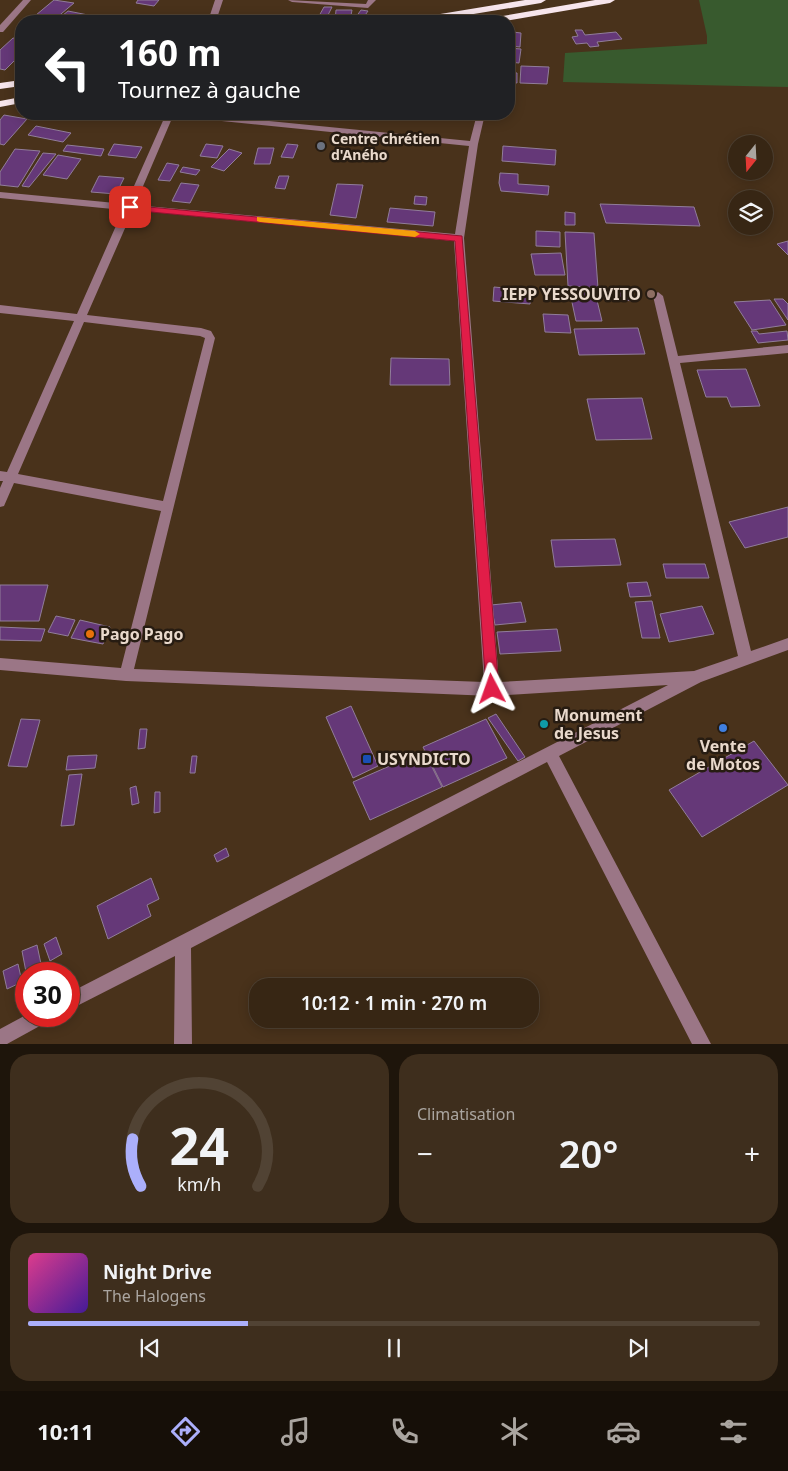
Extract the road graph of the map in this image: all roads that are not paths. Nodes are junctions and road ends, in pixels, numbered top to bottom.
1 (27, 0) edge
2 (219, 0) edge
3 (292, 0) edge
4 (372, 0) edge
5 (541, 0) edge
6 (610, 0) edge
7 (214, 15) edge
8 (452, 15) edge
9 (515, 17) edge
10 (0, 30) edge
11 (15, 84) edge
12 (0, 86) edge
13 (15, 101) edge
14 (0, 104) edge
15 (167, 120) edge
16 (235, 120) edge
17 (480, 120) edge
18 (474, 144) junction
19 (0, 195) edge
20 (130, 207) junction
21 (459, 238) junction
22 (658, 296) dead end
23 (0, 309) edge
24 (81, 318) junction
25 (788, 349) edge
26 (673, 360) junction
27 (5, 477) edge
28 (0, 502) edge
29 (168, 507) junction
30 (788, 644) edge
31 (746, 659) junction
32 (0, 664) edge
33 (126, 675) junction
34 (697, 677) junction
35 (492, 689) junction
36 (550, 753) junction
37 (183, 943) junction
38 (80, 996) edge
39 (20, 1027) edge
40 (0, 1038) edge
41 (183, 1044) edge
42 (702, 1044) edge

1 - 10 street
2 - 7 street
3 - 4 street
5 - 8 highway
6 - 9 highway
11 - 12 highway
13 - 14 highway
15 - 20 street
16 - 18 street
17 - 18 street
18 - 21 street
19 - 20 street
20 - 21 street
20 - 24 street
21 - 35 street
22 - 26 street
23 - 24 street
24 - 27 street
24 - 29 street
25 - 26 street
26 - 31 street
27 - 28 street
27 - 29 street
29 - 33 street
30 - 31 street
31 - 34 street
32 - 33 street
33 - 35 street
34 - 35 street
34 - 36 street
36 - 37 street
36 - 42 street
37 - 38 street
37 - 41 street
39 - 40 street

